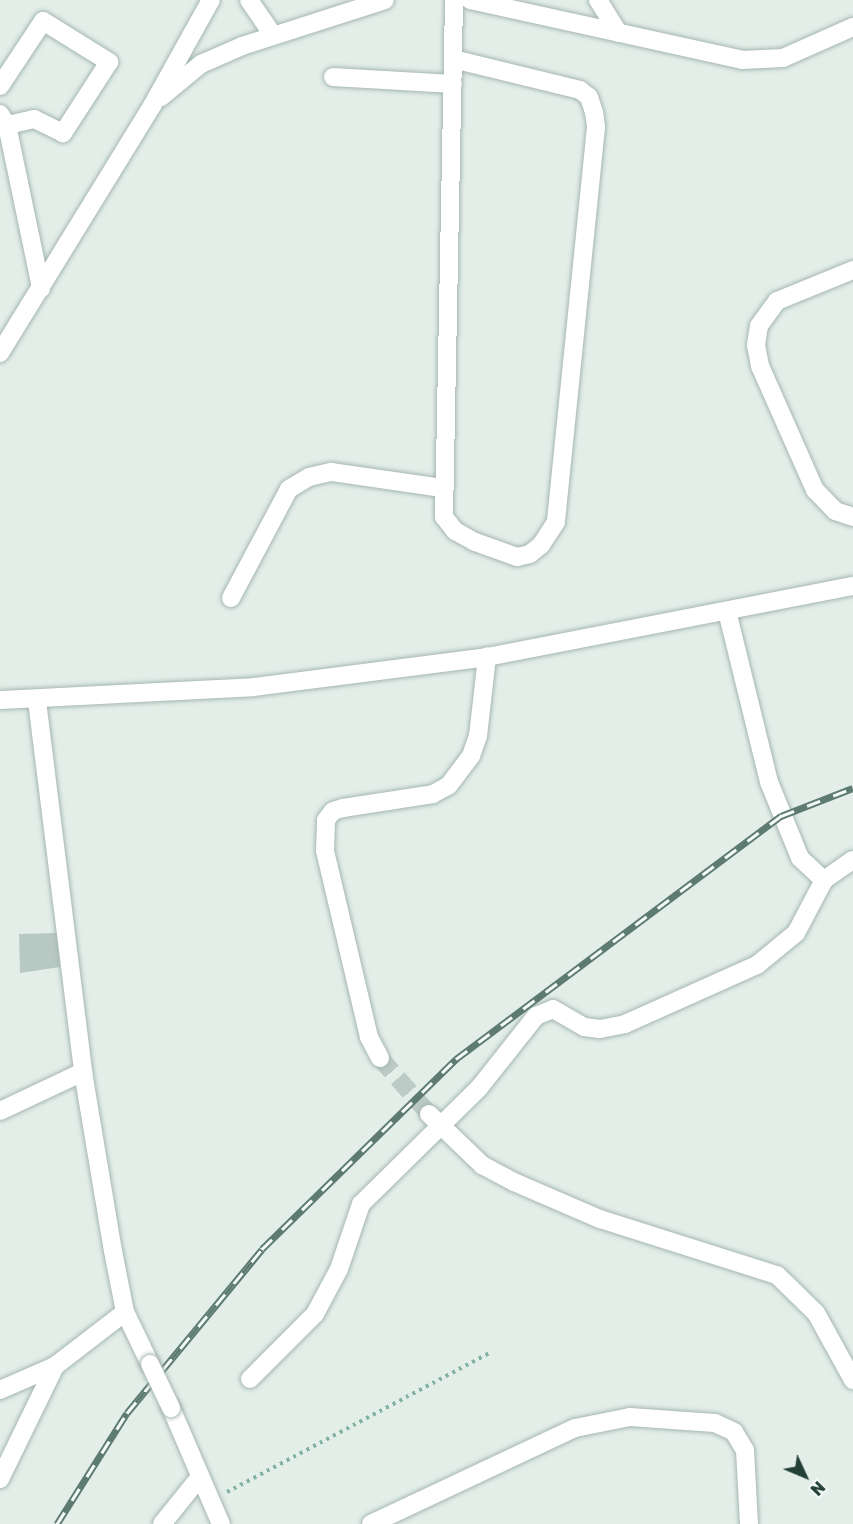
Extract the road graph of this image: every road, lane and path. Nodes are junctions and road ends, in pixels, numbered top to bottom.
1 (212, 0) edge
2 (249, 0) edge
3 (385, 0) edge
4 (454, 0) edge
5 (470, 0) edge
6 (598, 0) edge
7 (853, 27) edge
8 (619, 33) junction
9 (273, 35) junction
10 (453, 59) junction
11 (333, 77) dead end
12 (453, 84) junction
13 (0, 86) edge
14 (153, 104) junction
15 (4, 120) edge
16 (853, 270) edge
17 (40, 288) junction
18 (0, 353) edge
19 (442, 488) junction
20 (853, 517) edge
21 (853, 586) edge
22 (231, 598) dead end
23 (727, 611) junction
24 (487, 657) junction
25 (0, 700) edge
26 (37, 701) junction
27 (853, 860) edge
28 (824, 880) junction
29 (380, 1058) tunnel mouth
30 (83, 1072) junction
31 (0, 1111) edge
32 (434, 1119) junction
33 (125, 1312) junction
34 (489, 1353) dead end
35 (55, 1366) junction
36 (250, 1379) dead end
37 (853, 1380) edge
38 (0, 1390) edge
39 (199, 1478) junction
40 (0, 1479) edge
41 (210, 1501) junction
42 (162, 1524) edge
43 (221, 1524) edge
44 (371, 1524) edge
45 (750, 1524) edge

1 - 14 street
2 - 9 street
3 - 9 street
4 - 10 street
5 - 8 street
6 - 8 street
7 - 8 street
9 - 14 street
10 - 12 street
10 - 19 street
11 - 12 street
12 - 19 street
13 - 15 street
14 - 17 street
15 - 17 street
16 - 20 street
17 - 18 street
19 - 22 street
21 - 23 street
23 - 24 street
23 - 28 street
24 - 26 street
24 - 29 street
25 - 26 street
26 - 30 street
27 - 28 street
28 - 32 street
30 - 31 street
30 - 33 street
32 - 36 street
32 - 37 street
33 - 35 street
33 - 39 street, bridge
34 - 41 path
35 - 38 street
35 - 40 street
39 - 41 street
39 - 42 street
41 - 43 street
44 - 45 street

